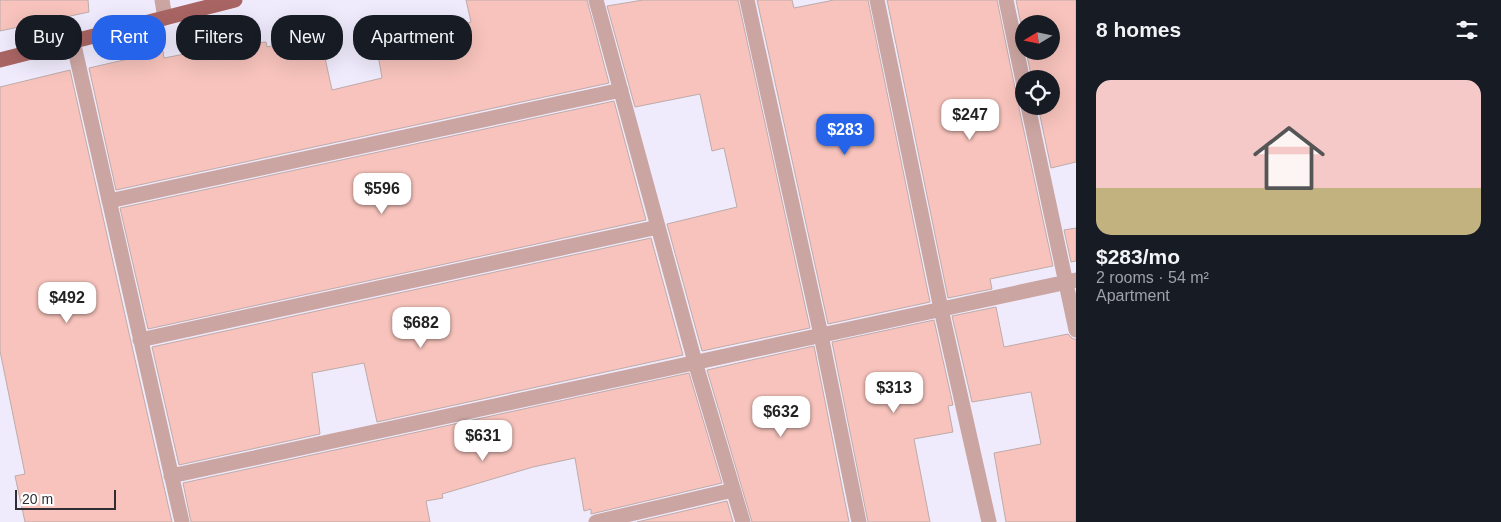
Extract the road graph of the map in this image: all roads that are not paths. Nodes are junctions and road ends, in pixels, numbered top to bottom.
1 (162, 0) edge
2 (235, 0) edge
3 (596, 0) edge
4 (747, 0) edge
5 (877, 0) edge
6 (1006, 0) edge
7 (165, 15) edge
8 (166, 18) edge
9 (15, 56) edge
10 (0, 60) edge
11 (77, 60) edge
12 (1021, 70) edge
13 (621, 90) junction
14 (1030, 115) edge
15 (109, 201) junction
16 (658, 227) junction
17 (1071, 281) edge
18 (941, 309) junction
19 (1076, 330) edge
20 (821, 335) junction
21 (140, 340) junction
22 (695, 362) junction
23 (171, 476) junction
24 (733, 490) junction
25 (182, 522) edge
26 (596, 522) edge
27 (743, 522) edge
28 (859, 522) edge
29 (989, 522) edge

1 - 7 street
2 - 8 main road
3 - 13 street
4 - 20 street
5 - 18 street
6 - 12 street
9 - 10 main road
11 - 15 street
13 - 15 street
13 - 16 street
14 - 17 street
15 - 21 street
16 - 21 street
16 - 22 street
17 - 18 street
17 - 19 street
18 - 20 street
18 - 29 street
20 - 22 street
20 - 28 street
21 - 23 street
22 - 23 street
22 - 24 street
23 - 25 street
24 - 26 street
24 - 27 street

